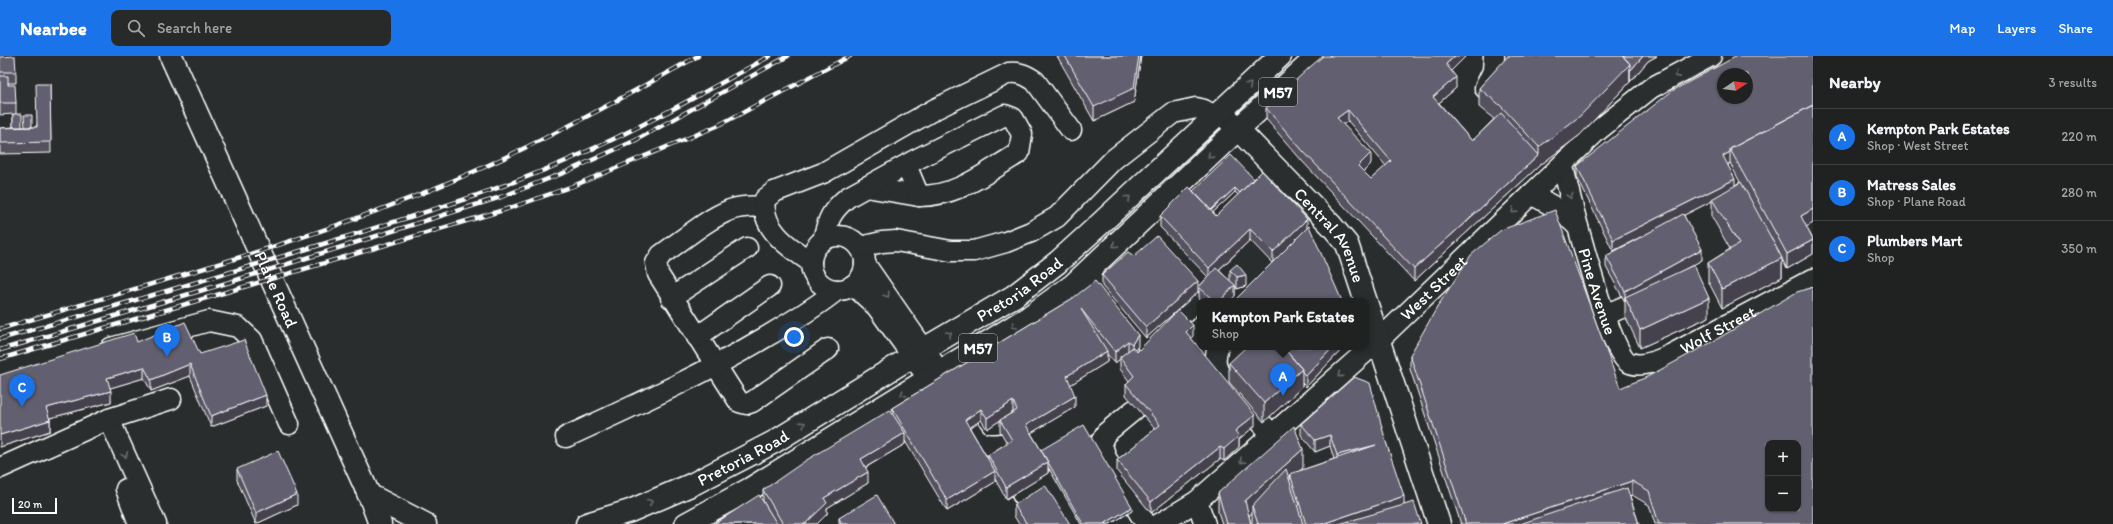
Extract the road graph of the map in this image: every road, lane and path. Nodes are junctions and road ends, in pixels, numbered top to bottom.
1 (171, 56) edge
2 (1280, 56) edge
3 (1318, 56) edge
4 (1494, 56) edge
5 (1711, 56) edge
6 (1485, 88) edge
7 (1218, 114) junction
8 (1238, 129) junction
9 (1072, 130) dead end
10 (906, 165) junction
11 (1562, 166) junction
12 (866, 187) junction
13 (1531, 194) junction
14 (919, 196) junction
15 (764, 206) junction
16 (838, 206) junction
17 (1578, 226) junction
18 (842, 236) junction
19 (823, 240) junction
20 (747, 248) dead end
21 (863, 255) junction
22 (813, 270) junction
23 (1086, 273) junction
24 (1813, 278) edge
25 (770, 286) dead end
26 (845, 287) junction
27 (1667, 288) edge
28 (671, 298) junction
29 (1365, 298) edge
30 (1195, 302) dead end
31 (1369, 311) edge
32 (802, 315) junction
33 (1605, 315) junction
34 (697, 337) junction
35 (1379, 340) junction
36 (828, 349) dead end
37 (1369, 349) edge
38 (1611, 349) joint
39 (1217, 350) edge
40 (1368, 350) edge
41 (918, 353) junction
42 (90, 354) edge
43 (715, 366) junction
44 (936, 378) junction
45 (171, 399) dead end
46 (1134, 410) dead end
47 (102, 422) junction
48 (289, 424) dead end
49 (969, 428) edge
50 (1272, 435) junction
51 (566, 437) dead end
52 (1001, 444) dead end
53 (0, 468) edge
54 (1022, 494) dead end
55 (370, 496) junction
56 (1197, 501) junction
57 (622, 517) edge
58 (139, 524) edge
59 (156, 524) edge
60 (370, 524) edge
61 (380, 524) edge
62 (425, 524) edge
63 (586, 524) edge
64 (686, 524) edge
65 (1075, 524) edge
66 (1146, 524) edge
67 (1159, 524) edge
68 (1205, 524) edge
69 (1439, 524) edge

1 - 55 main road, Plane Road
7 -> 2 main road, Pretoria Road / M57
3 - 8 main road, Pretoria Road / M57
4 - 6 street
5 -> 11 street, West Street
7 - 8 main road, Central Avenue
7 - 21 street
41 -> 7 main road, Pretoria Road / M57
8 -> 23 main road, Pretoria Road / M57
8 - 29 main road, Central Avenue
9 - 15 street
10 - 12 street
10 - 14 street
10 - 14 street
11 - 13 street, West Street
11 -> 17 street, Pine Avenue
12 - 14 street
12 - 16 street
13 - 17 street, Pine Avenue
13 -> 35 street, West Street
15 - 22 street
15 - 28 street
16 - 18 street
16 - 19 street
17 - 33 street, Pine Avenue
18 - 19 street
18 - 21 street
19 - 22 street
20 - 28 street
21 - 26 street
21 -> 41 street
22 - 26 street
22 - 32 street
23 - 30 street
23 -> 44 main road, Pretoria Road / M57
24 - 38 street, Wolf Street
25 - 34 street
26 - 32 street
26 - 41 street
27 - 33 street
28 - 34 street
31 - 35 main road, Central Avenue
32 - 43 street
33 - 38 street, Pine Avenue
34 - 43 street
35 -> 37 street, West Street
35 - 69 main road, Central Avenue
36 - 43 street
39 - 50 street
40 -> 50 street, West Street
41 - 44 street
57 -> 41 main road, Pretoria Road / M57
42 - 48 street
43 - 51 street
44 -> 64 main road, Pretoria Road / M57
45 - 47 street
46 - 66 street
47 - 53 street
47 - 58 street
47 -> 59 street
49 - 52 street
50 -> 56 street, West Street
54 - 65 street
55 - 60 main road
55 - 61 main road, Plane Road
55 - 62 main road
56 - 67 street, West Street
56 - 68 street
57 - 63 main road, Pretoria Road / M57

